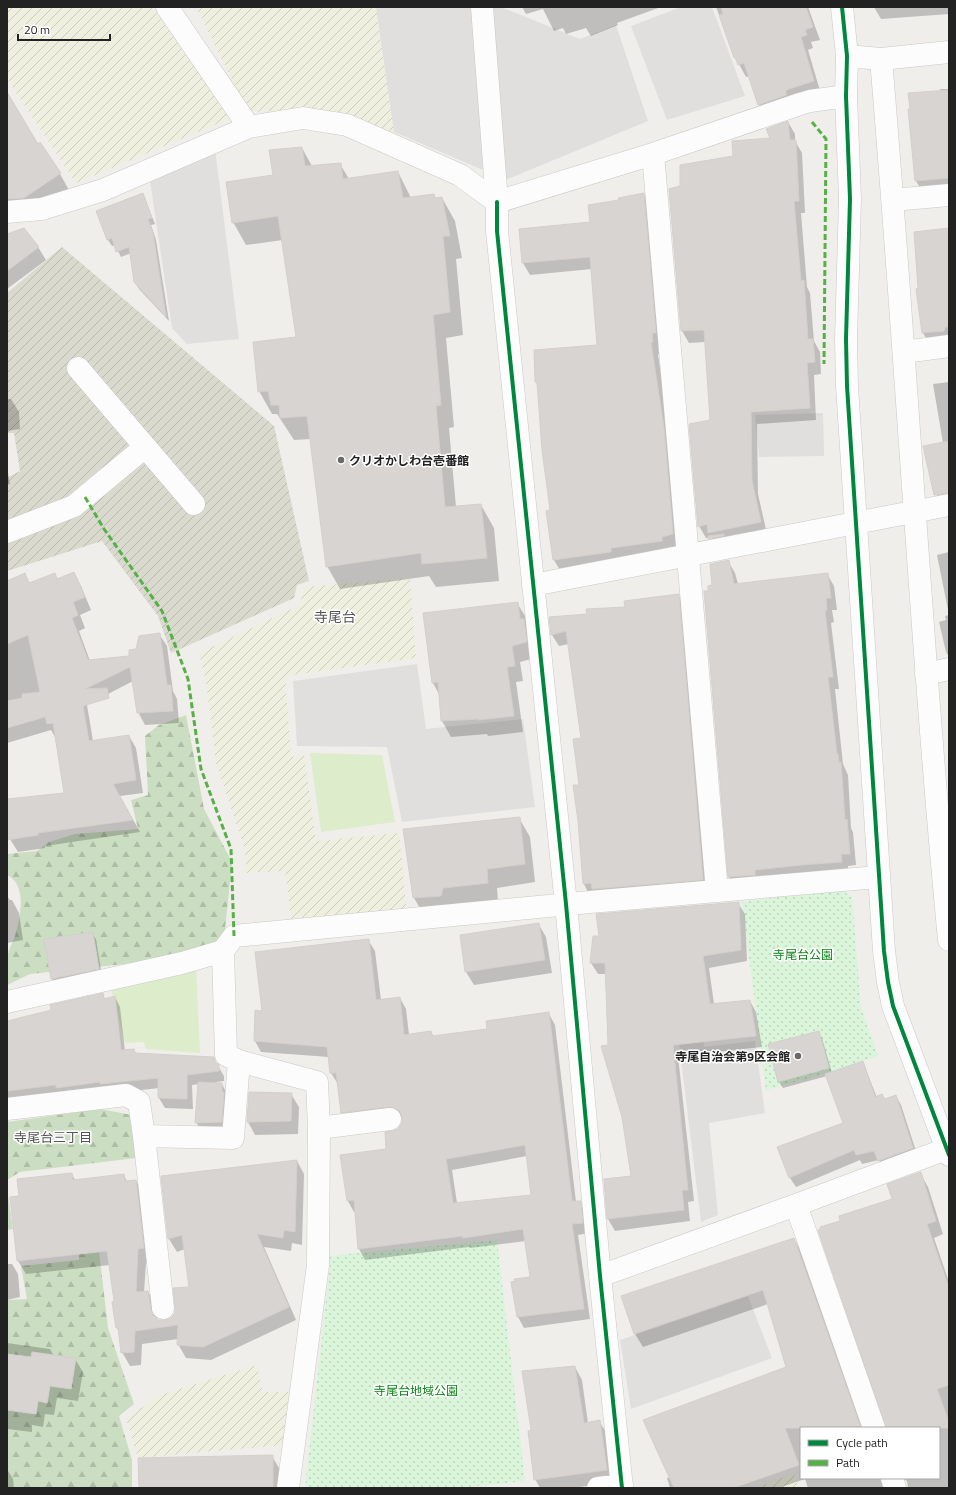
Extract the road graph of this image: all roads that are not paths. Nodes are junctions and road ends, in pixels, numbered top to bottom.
1 (167, 7) edge
2 (482, 7) edge
3 (842, 7) edge
4 (949, 52) edge
5 (847, 56) junction
6 (881, 59) junction
7 (846, 96) junction
8 (249, 126) junction
9 (653, 154) junction
10 (949, 195) edge
11 (893, 200) junction
12 (497, 202) junction
13 (7, 212) edge
14 (949, 346) edge
15 (904, 352) junction
16 (78, 368) dead end
17 (145, 447) junction
18 (194, 504) dead end
19 (949, 505) edge
20 (914, 512) junction
21 (856, 523) junction
22 (7, 532) edge
23 (687, 555) junction
24 (533, 585) junction
25 (949, 669) edge
26 (926, 674) junction
27 (943, 823) edge
28 (878, 877) junction
29 (717, 891) junction
30 (566, 904) junction
31 (949, 940) edge
32 (223, 952) junction
33 (7, 1002) edge
34 (240, 1061) junction
35 (7, 1109) edge
36 (390, 1119) dead end
37 (319, 1128) junction
38 (144, 1136) junction
39 (948, 1150) edge
40 (796, 1205) junction
41 (600, 1276) junction
42 (163, 1308) dead end
43 (874, 1427) edge
44 (622, 1487) edge
45 (288, 1488) edge
46 (598, 1488) edge

1 - 8 street
2 - 12 street
3 - 5 street
4 - 6 street
5 - 6 street
5 - 7 street
6 - 11 street
7 - 9 street
7 - 21 street
8 - 12 street
8 - 13 street
9 - 12 street
9 - 23 street
10 - 11 street
11 - 15 street
12 - 24 street
14 - 15 street
15 - 20 street
16 - 17 street
17 - 18 street
17 - 22 street
19 - 20 street
20 - 21 street
20 - 26 street
21 - 23 street
21 - 28 street
23 - 24 street
23 - 29 street
24 - 30 street
25 - 26 street
26 - 27 street
27 - 31 street
28 - 29 street
28 - 39 street
29 - 30 street
30 - 32 street
30 - 41 street
32 - 33 street
32 - 34 street
34 - 37 street
34 - 38 street
35 - 38 street
36 - 37 street
37 - 45 street
38 - 42 street
39 - 40 street
40 - 41 street
40 - 43 street
41 - 44 street
44 - 46 street

